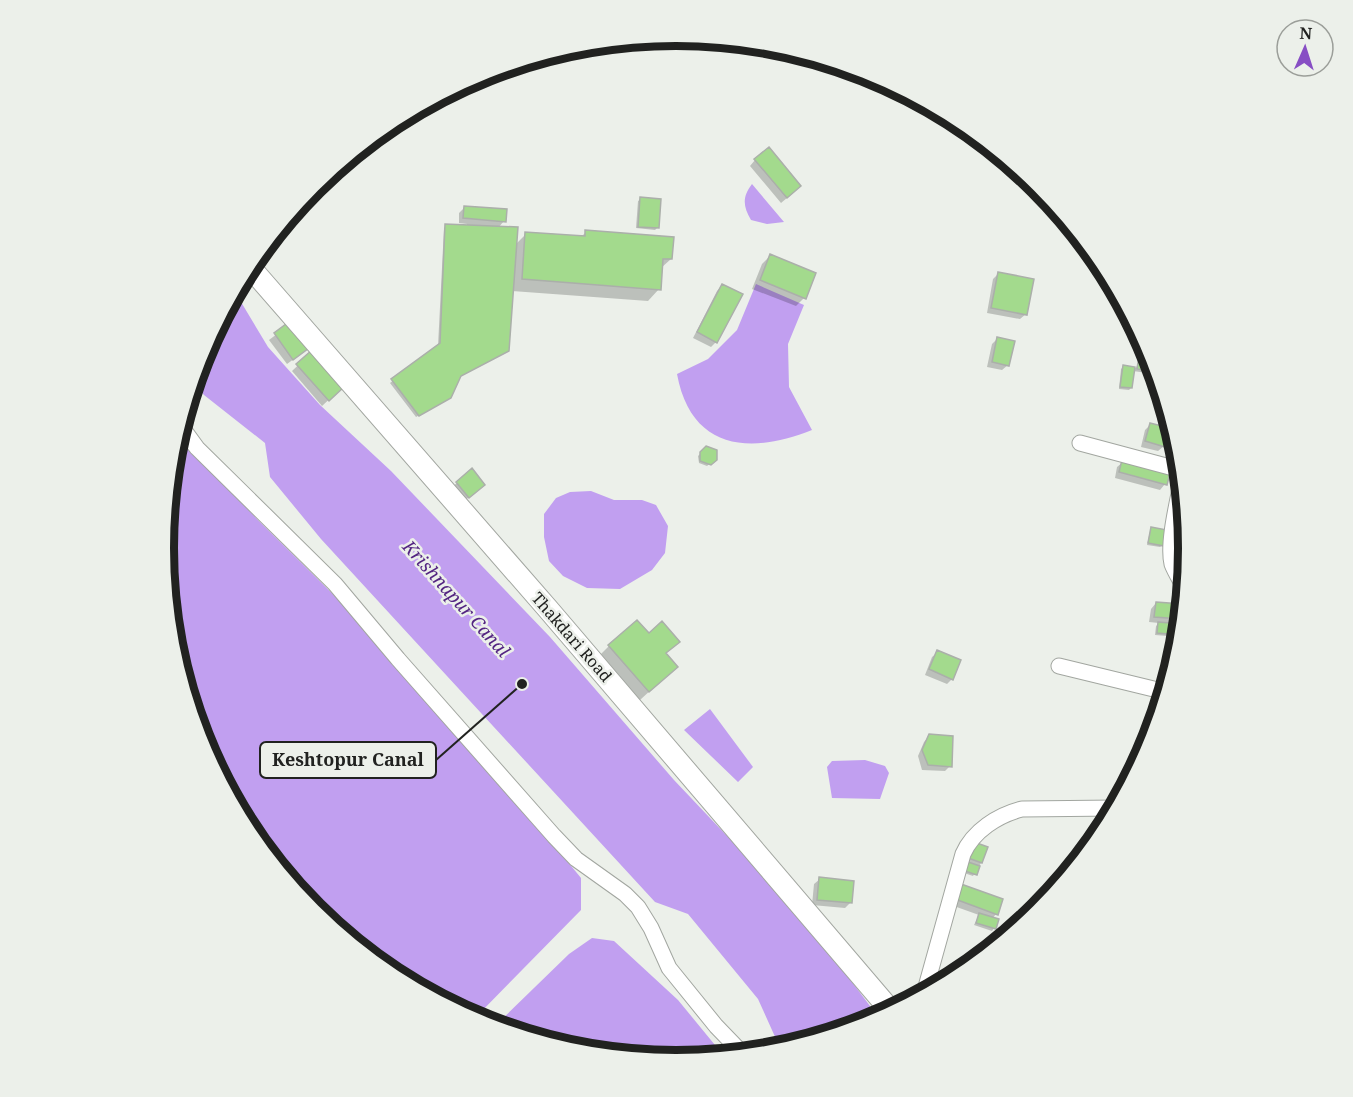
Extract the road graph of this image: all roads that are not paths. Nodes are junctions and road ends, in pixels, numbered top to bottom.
1 (256, 274) edge
2 (188, 435) edge
3 (1080, 443) dead end
4 (1172, 467) edge
5 (1177, 513) edge
6 (1177, 573) edge
7 (1059, 666) dead end
8 (1158, 690) edge
9 (1106, 808) edge
10 (927, 984) edge
11 (886, 1005) edge
12 (736, 1047) edge

1 - 11 street, Thakdari Road
2 - 12 street
3 - 4 street
5 - 6 street
7 - 8 street
9 - 10 street

